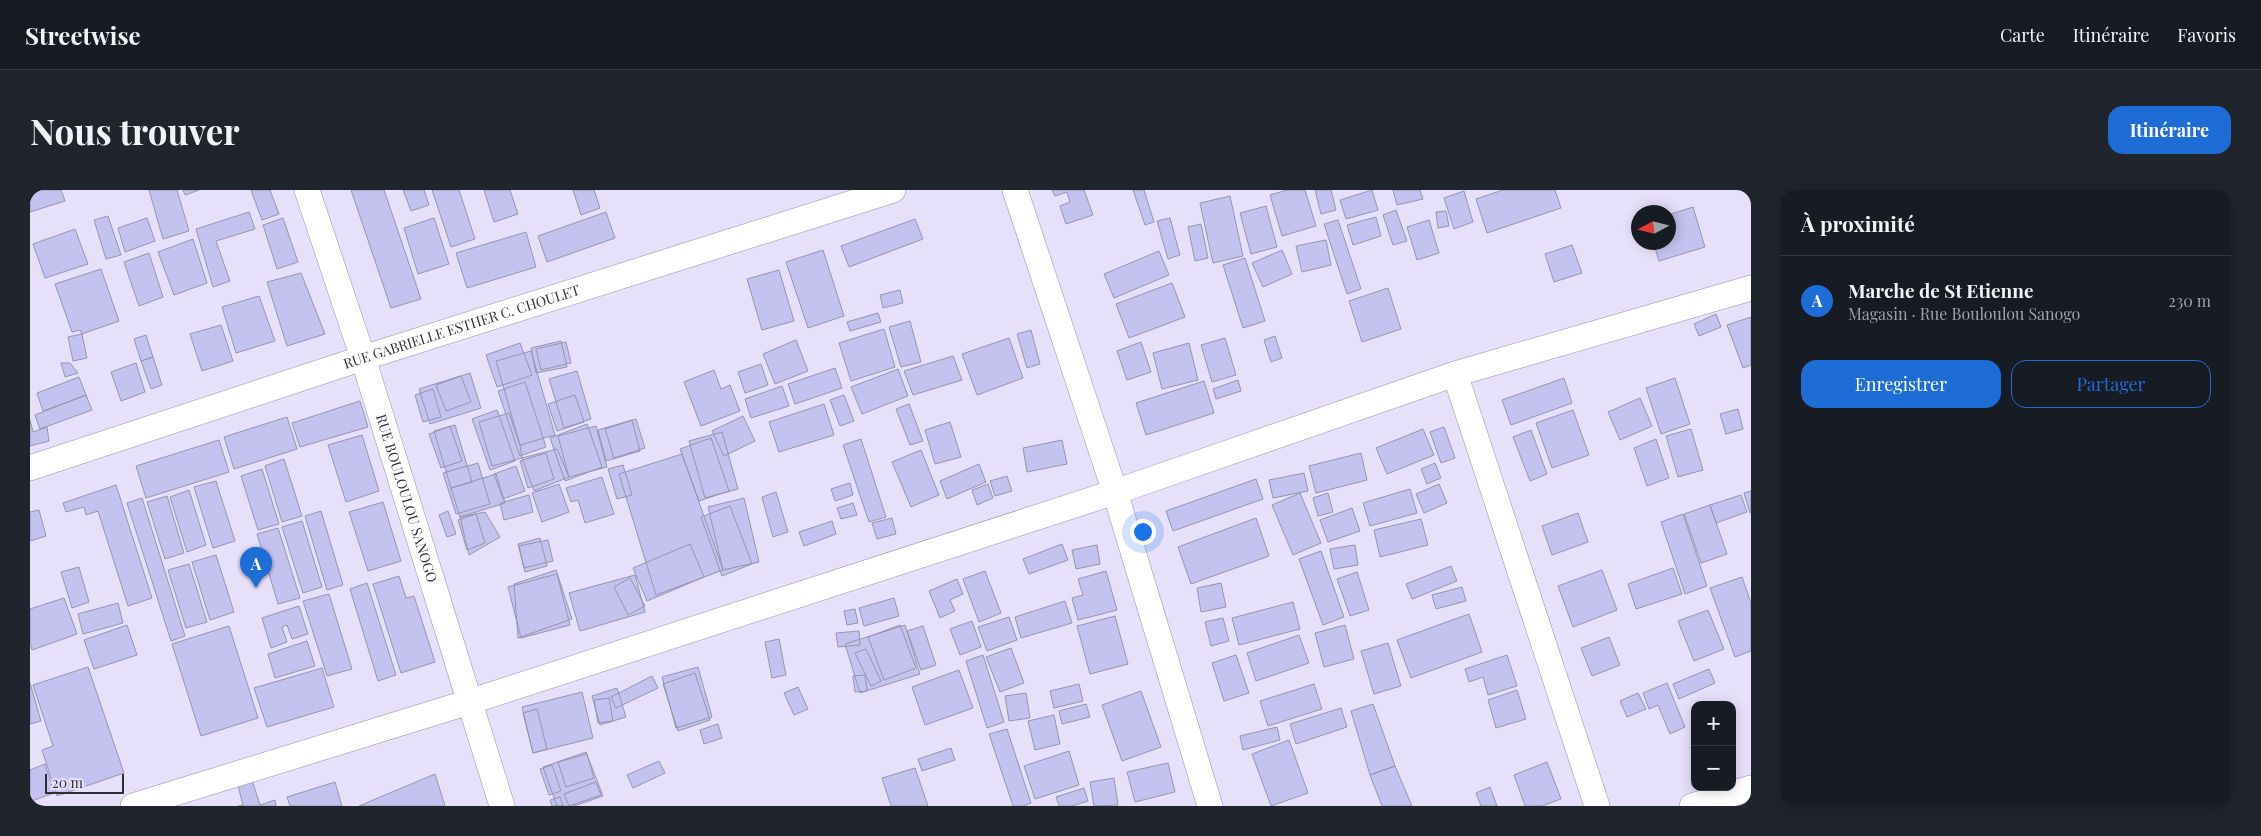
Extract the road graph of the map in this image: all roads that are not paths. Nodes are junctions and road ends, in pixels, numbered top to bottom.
1 (307, 190) edge
2 (893, 190) edge
3 (1015, 190) edge
4 (1751, 288) edge
5 (363, 358) junction
6 (1456, 374) junction
7 (30, 468) edge
8 (1115, 492) junction
9 (469, 702) junction
10 (1751, 788) edge
11 (142, 804) edge
12 (502, 806) edge
13 (1210, 806) edge
14 (1597, 806) edge
15 (1692, 806) edge

1 - 5 street, RUE BOULOULOU SANOGO
2 - 5 street, RUE GABRIELLE ESTHER C. CHOULET
3 - 8 street
4 - 6 street
5 - 7 street, RUE GABRIELLE ESTHER C. CHOULET
5 - 9 street, RUE BOULOULOU SANOGO
6 - 8 street
6 - 14 street
8 - 9 street
8 - 13 street
9 - 11 street
9 - 12 street, RUE BOULOULOU SANOGO
10 - 15 street

